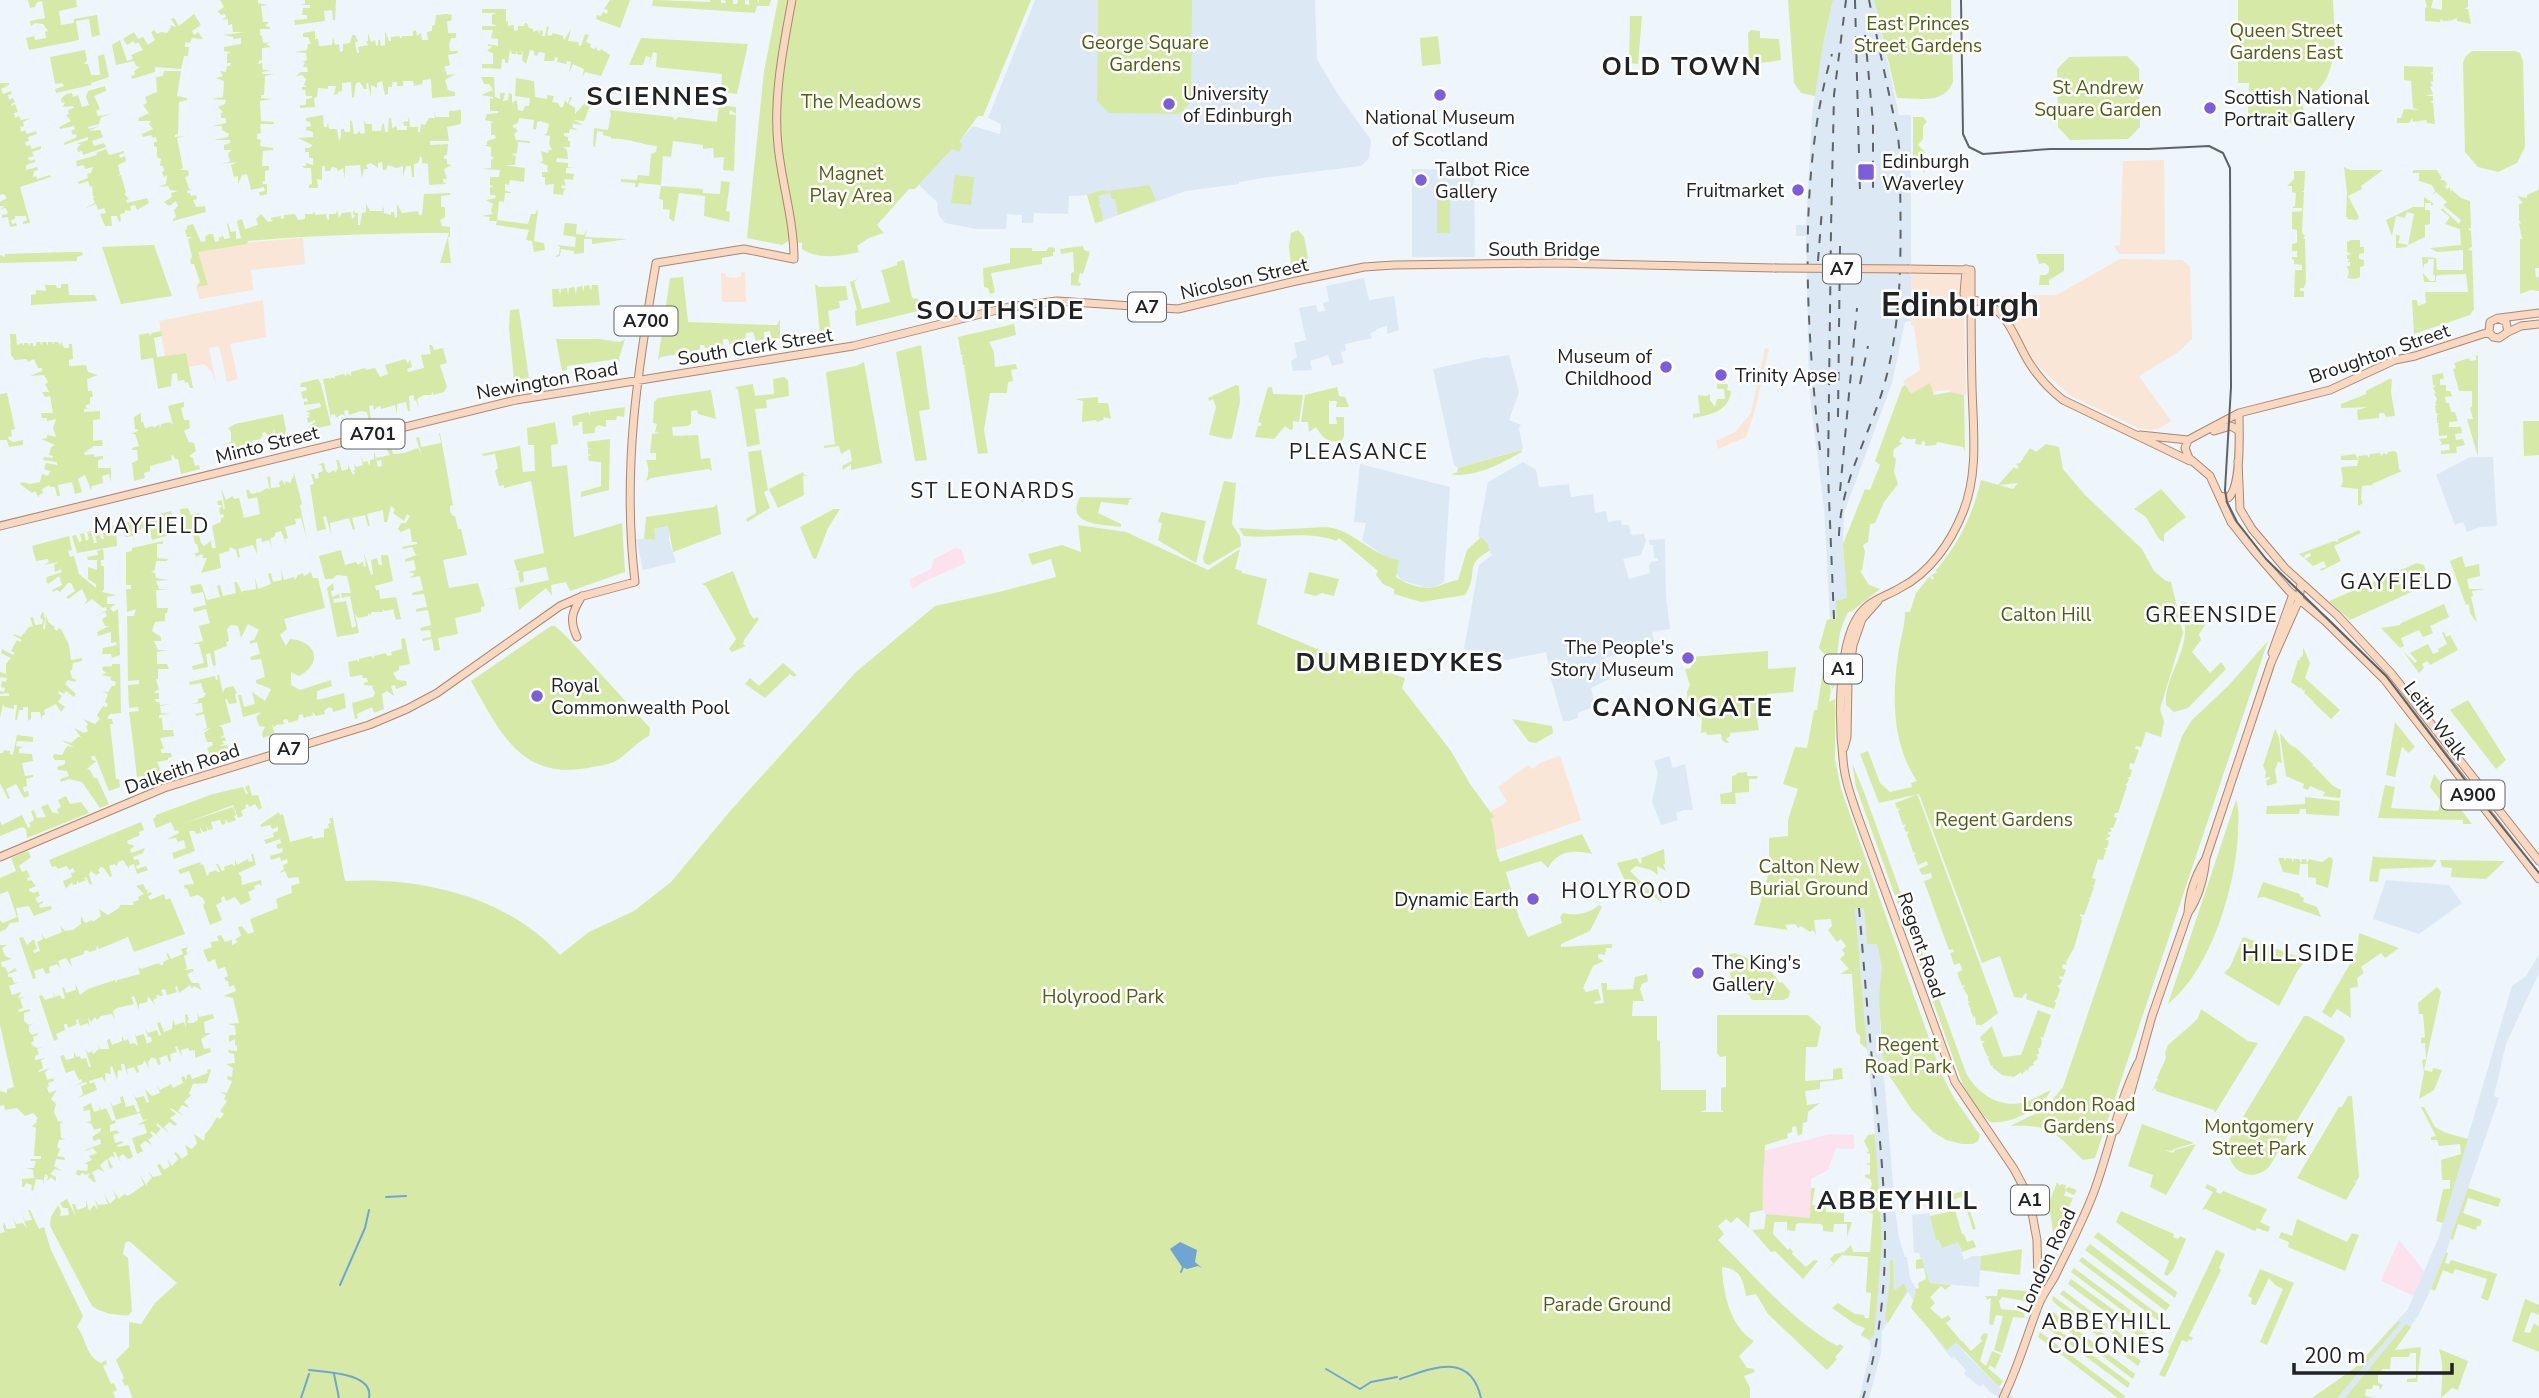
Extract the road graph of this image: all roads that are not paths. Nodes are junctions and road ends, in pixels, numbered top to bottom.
1 (792, 0) edge
2 (1408, 265) joint
3 (1971, 295) junction
4 (2539, 313) edge
5 (2500, 318) junction
6 (2539, 324) edge
7 (2508, 331) junction
8 (2489, 332) junction
9 (878, 340) joint
10 (637, 380) junction
11 (463, 412) joint
12 (2239, 413) junction
13 (2239, 431) junction
14 (2206, 432) junction
15 (2139, 435) junction
16 (2188, 440) junction
17 (2238, 461) junction
18 (2193, 463) junction
19 (2218, 494) junction
20 (0, 526) edge
21 (2301, 583) junction
22 (583, 596) junction
23 (2296, 597) junction
24 (577, 637) dead end
25 (0, 857) edge
26 (2539, 862) edge
27 (2539, 879) edge
28 (2042, 1298) junction
29 (2003, 1398) edge

1 - 10 main road, A700
2 - 3 main road, South Bridge / A7, bridge
2 - 9 main road, Nicolson Street / A7
3 - 15 main road, A900
3 - 28 main road, Regent Road / A1
4 - 5 main road
5 - 7 main road
5 - 8 main road
6 - 7 main road
7 - 8 main road
8 - 12 main road, Broughton Street
9 - 10 main road, South Clerk Street / A7
10 - 11 main road, Newington Road / A701
10 - 22 main road, Dalkeith Road / A7
11 - 20 main road, Minto Street / A701
12 - 13 main road
12 - 14 main road, Broughton Street
13 - 14 main road, A900
13 - 17 main road, A900
14 - 16 main road, A900
15 - 16 main road, A900
15 - 18 main road, A900
16 - 18 main road, A900
17 - 19 main road, A900
17 - 21 main road, A900
18 - 19 main road, A900
19 - 23 main road, A900
21 - 23 main road, London Road
21 - 26 main road, Leith Walk / A900
22 - 24 main road
22 - 25 main road, Dalkeith Road / A7
23 - 27 main road, Leith Walk / A900
23 - 28 main road, London Road
28 - 29 main road, London Road / A1

